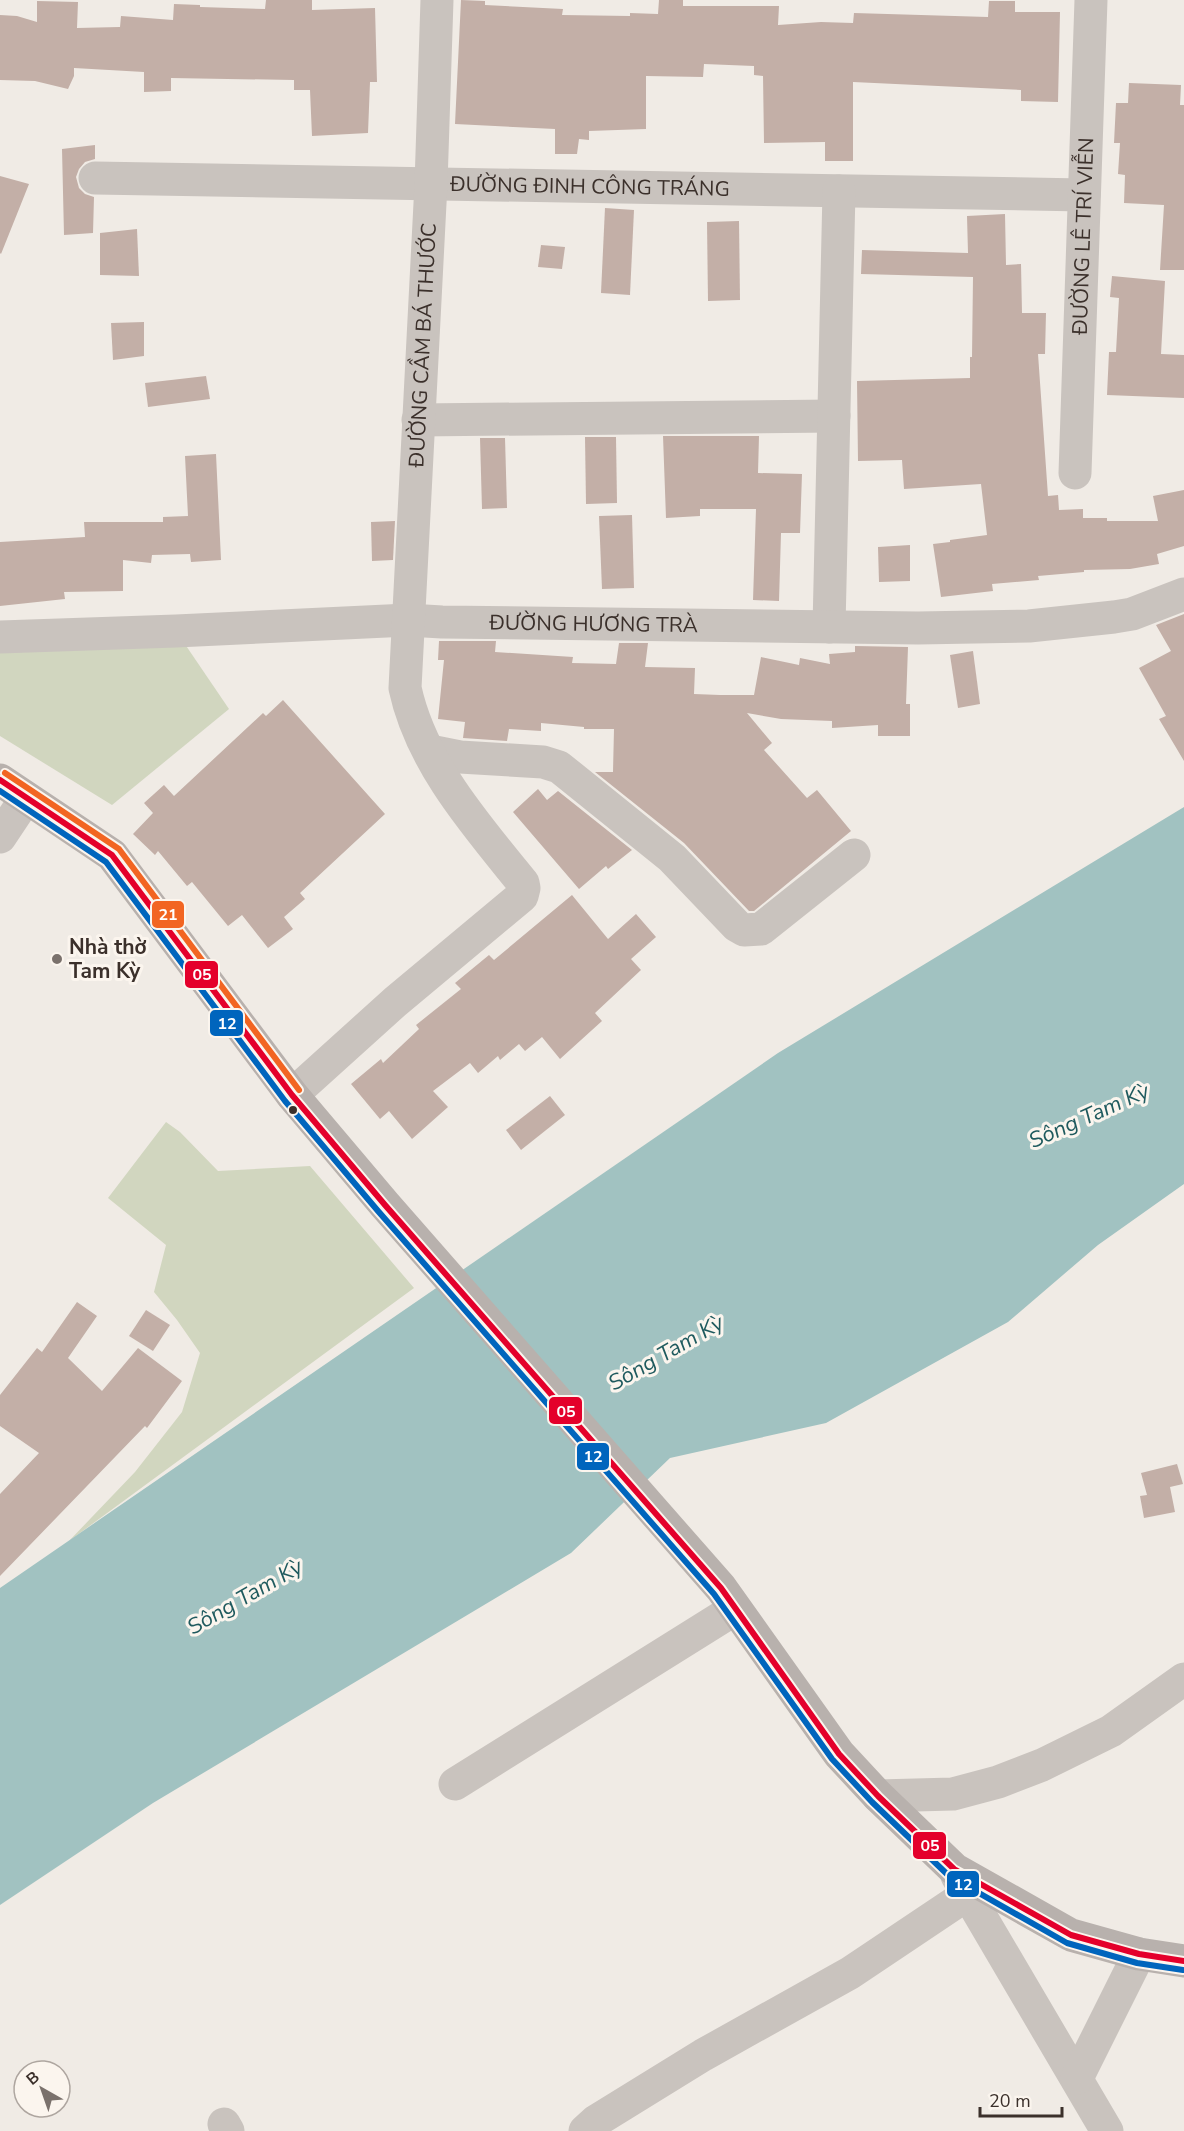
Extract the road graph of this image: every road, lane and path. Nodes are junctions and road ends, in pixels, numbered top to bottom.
1 (436, 0) edge
2 (1091, 0) edge
3 (95, 178) dead end
4 (430, 184) junction
5 (839, 191) junction
6 (1084, 195) junction
7 (834, 416) junction
8 (418, 420) junction
9 (1075, 473) dead end
10 (1184, 594) edge
11 (408, 620) junction
12 (829, 627) junction
13 (0, 637) edge
14 (429, 751) junction
15 (13, 789) edge
16 (0, 837) edge
17 (854, 855) dead end
18 (292, 1095) junction
19 (728, 1598) junction
20 (1184, 1679) edge
21 (455, 1784) dead end
22 (878, 1796) junction
23 (961, 1882) junction
24 (1139, 1954) junction
25 (1183, 1961) edge
26 (1077, 2078) junction
27 (1102, 2129) edge
28 (585, 2131) edge

1 - 4 street, ĐƯỜNG CẦM BÁ THƯỚC
2 - 6 street, ĐƯỜNG LÊ TRÍ VIỄN
3 - 4 street, ĐƯỜNG ĐINH CÔNG TRÁNG
4 - 5 street, ĐƯỜNG ĐINH CÔNG TRÁNG
4 - 8 street, ĐƯỜNG CẦM BÁ THƯỚC
5 - 6 street, ĐƯỜNG ĐINH CÔNG TRÁNG
5 - 7 street
6 - 9 street, ĐƯỜNG LÊ TRÍ VIỄN
7 - 8 street
7 - 12 street
8 - 11 street, ĐƯỜNG CẦM BÁ THƯỚC
10 - 12 street, ĐƯỜNG HƯƠNG TRÀ
11 - 12 street, ĐƯỜNG HƯƠNG TRÀ
11 - 13 street, ĐƯỜNG HƯƠNG TRÀ
11 - 14 street, ĐƯỜNG CẦM BÁ THƯỚC
14 - 17 street
14 - 18 street, ĐƯỜNG CẦM BÁ THƯỚC
15 - 16 street
15 - 18 main road
18 - 19 main road
19 - 21 street
19 - 22 main road
20 - 22 street
22 - 23 main road
23 - 24 main road
23 - 26 street
23 - 28 street
24 - 25 main road
24 - 26 street
26 - 27 street

